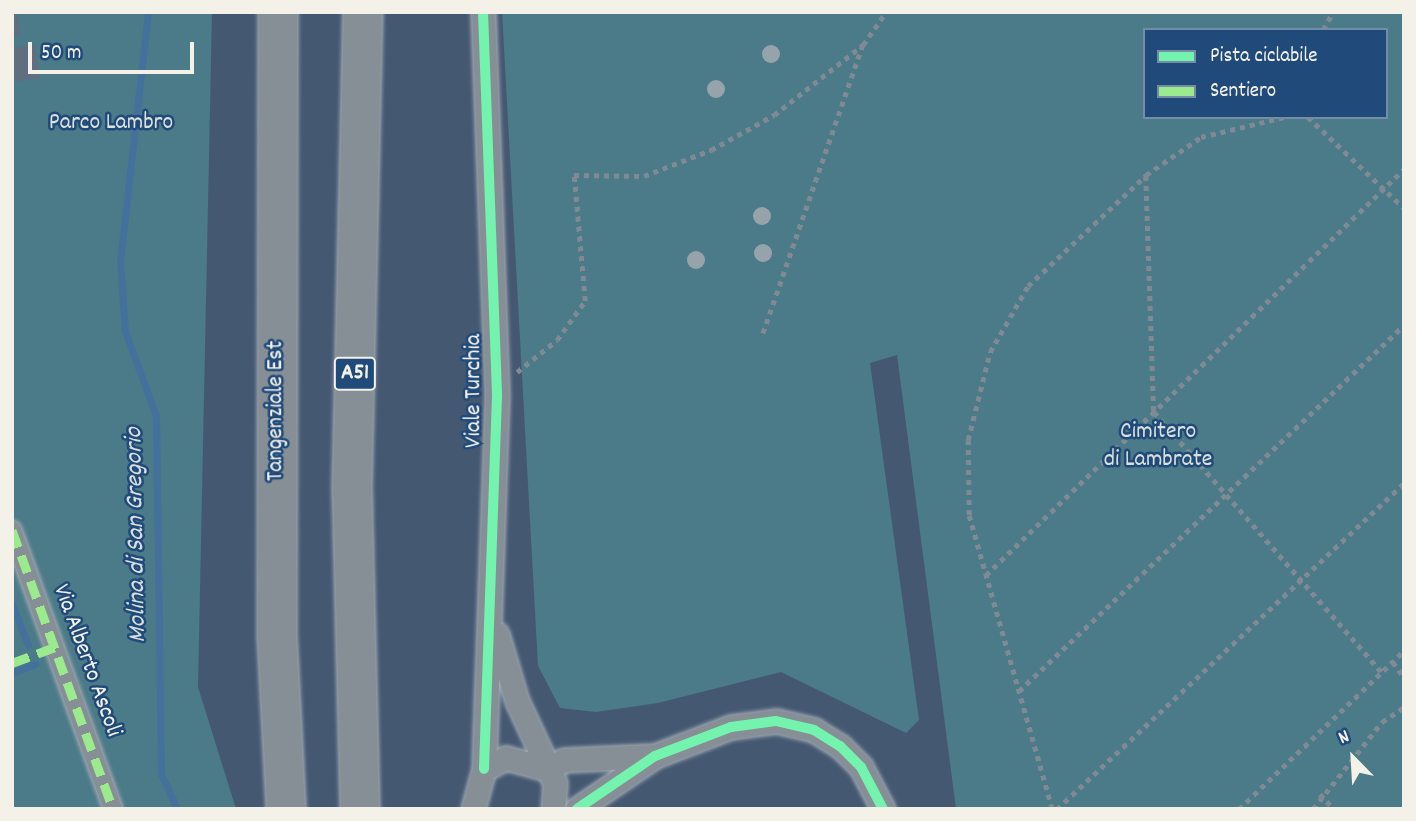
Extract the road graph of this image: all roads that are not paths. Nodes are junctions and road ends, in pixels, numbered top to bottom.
1 (278, 12) edge
2 (363, 12) edge
3 (483, 12) edge
4 (12, 530) edge
5 (493, 617) junction
6 (655, 756) junction
7 (484, 769) junction
8 (547, 769) junction
9 (470, 807) edge
10 (113, 809) edge
11 (286, 809) edge
12 (360, 809) edge
13 (553, 809) edge
14 (577, 809) edge
15 (883, 809) edge

1 - 11 highway, Tangenziale Est
2 - 12 highway, A51
3 - 5 street, Viale Turchia
4 - 10 street, Via Alberto Ascoli
5 - 7 street, Viale Turchia
5 - 8 street, Viale Turchia
6 - 8 street
6 - 14 street
6 - 15 street
7 - 8 street
7 - 9 street, Viale Turchia
8 - 13 street, Viale Turchia

